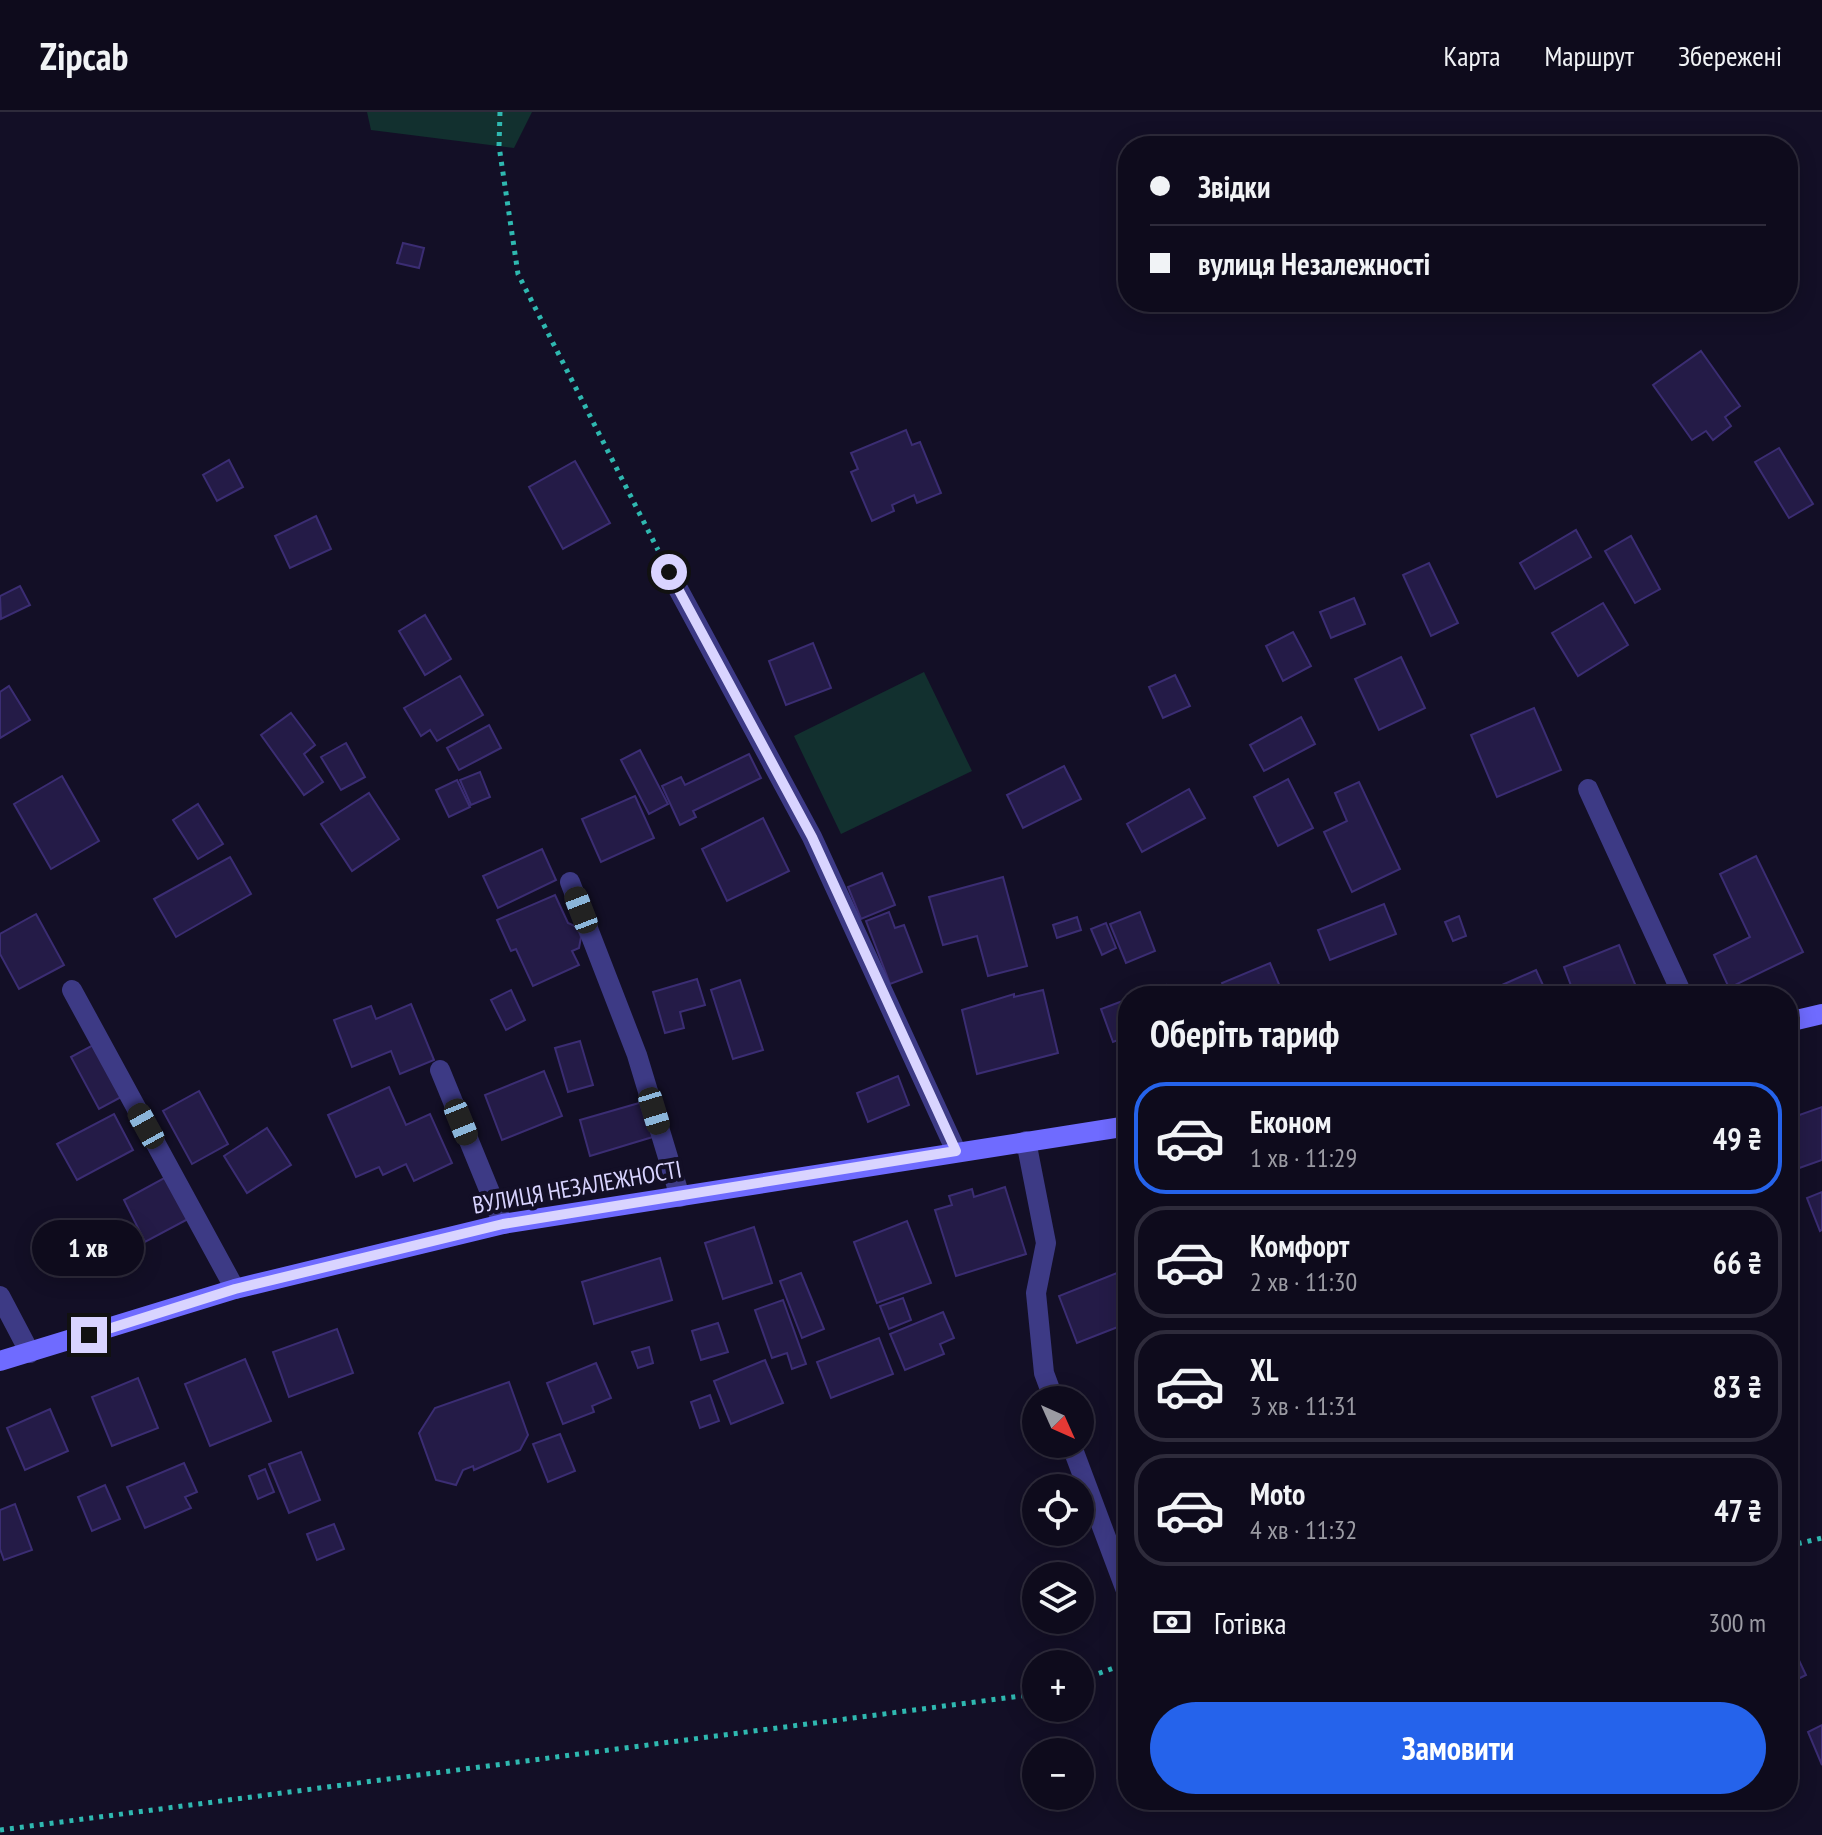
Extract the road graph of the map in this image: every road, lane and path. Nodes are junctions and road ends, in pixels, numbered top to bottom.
1 (500, 112) edge
2 (669, 572) joint
3 (1588, 789) dead end
4 (570, 882) dead end
5 (1678, 986) edge
6 (72, 990) dead end
7 (1822, 1014) edge
8 (1798, 1020) edge
9 (440, 1070) dead end
10 (1118, 1127) edge
11 (1026, 1141) junction
12 (956, 1151) junction
13 (680, 1196) junction
14 (503, 1224) junction
15 (235, 1289) junction
16 (0, 1296) edge
17 (30, 1353) junction
18 (0, 1361) edge
19 (1049, 1386) edge
20 (1076, 1458) edge
21 (1822, 1538) edge
22 (1798, 1544) edge
23 (1118, 1569) edge
24 (1118, 1667) edge
25 (1094, 1675) edge
26 (1022, 1696) edge
27 (0, 1830) edge

1 - 2 path
2 - 12 street
3 - 5 street
4 - 13 street
6 - 15 street
7 - 8 street
9 - 14 street
10 - 11 street, ВУЛИЦЯ НЕЗАЛЕЖНОСТІ
11 - 12 street, ВУЛИЦЯ НЕЗАЛЕЖНОСТІ
11 - 19 street
12 - 13 street, ВУЛИЦЯ НЕЗАЛЕЖНОСТІ
13 - 14 street, ВУЛИЦЯ НЕЗАЛЕЖНОСТІ
14 - 15 street, ВУЛИЦЯ НЕЗАЛЕЖНОСТІ
15 - 17 street, ВУЛИЦЯ НЕЗАЛЕЖНОСТІ
16 - 17 street
17 - 18 street, ВУЛИЦЯ НЕЗАЛЕЖНОСТІ
20 - 23 street
21 - 22 path
24 - 25 path
26 - 27 path

